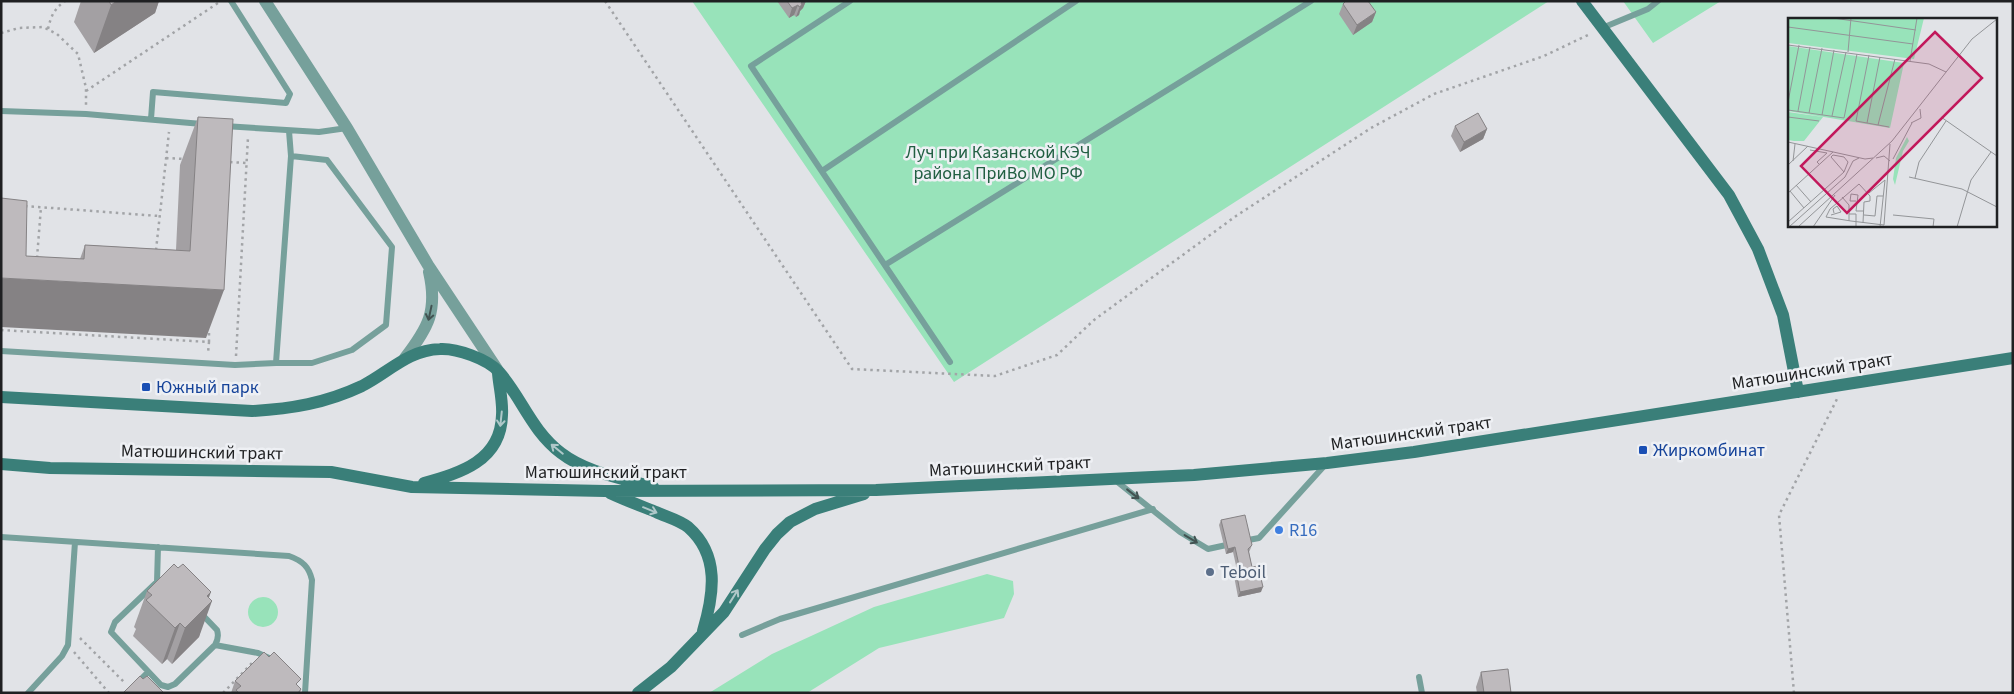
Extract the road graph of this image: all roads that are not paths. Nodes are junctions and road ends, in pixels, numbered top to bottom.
1 (231, 1) edge
2 (265, 1) edge
3 (850, 1) edge
4 (1076, 1) edge
5 (1311, 1) edge
6 (1582, 1) edge
7 (1658, 1) edge
8 (1602, 28) junction
9 (1, 111) edge
10 (151, 120) junction
11 (210, 125) edge
12 (219, 126) edge
13 (347, 128) junction
14 (290, 132) junction
15 (290, 156) junction
16 (822, 172) junction
17 (428, 265) junction
18 (885, 265) junction
19 (1, 351) edge
20 (405, 358) junction
21 (2013, 358) edge
22 (950, 362) dead end
23 (276, 363) junction
24 (498, 370) junction
25 (1798, 392) junction
26 (1, 397) edge
27 (1327, 463) junction
28 (1, 464) edge
29 (50, 468) junction
30 (1, 474) edge
31 (1114, 479) junction
32 (412, 487) junction
33 (876, 490) junction
34 (605, 491) junction
35 (668, 491) junction
36 (1153, 509) junction
37 (1, 537) edge
38 (75, 542) junction
39 (158, 547) junction
40 (156, 582) junction
41 (703, 633) junction
42 (742, 635) dead end
43 (215, 645) junction
44 (273, 662) edge
45 (148, 672) junction
46 (1419, 677) dead end
47 (299, 686) edge
48 (131, 691) edge
49 (305, 692) edge
50 (639, 692) edge
51 (28, 693) edge
52 (1422, 693) edge

1 - 10 lane
2 - 13 street
3 - 16 lane
4 - 16 lane
5 - 18 lane
6 - 8 main road
7 - 8 lane
8 - 25 main road
9 - 10 lane
10 - 11 lane
12 - 14 lane
13 - 14 lane
13 - 17 street
14 - 15 lane
15 - 23 lane
15 - 23 lane
16 - 18 lane
17 -> 20 street
17 - 24 street
18 - 22 lane
19 - 23 lane
20 - 24 main road
20 - 26 main road
21 - 25 main road, Матюшинский тракт
24 -> 32 main road
35 -> 24 main road
25 - 27 main road, Матюшинский тракт
27 - 31 main road, Матюшинский тракт
36 -> 27 lane
28 - 29 main road, Матюшинский тракт
29 - 30 main road
29 - 32 main road, Матюшинский тракт
31 - 33 main road, Матюшинский тракт
31 -> 36 lane
32 - 34 main road, Матюшинский тракт
33 - 35 main road, Матюшинский тракт
41 -> 33 main road
34 - 35 main road, Матюшинский тракт
34 -> 41 main road
36 - 42 lane
37 - 38 lane
38 - 39 lane
38 - 51 lane
39 - 40 lane
39 - 49 lane
40 - 43 lane
40 - 45 lane
41 - 50 main road
43 - 44 lane
43 - 45 lane
45 - 48 lane
46 - 52 lane
47 - 49 lane

